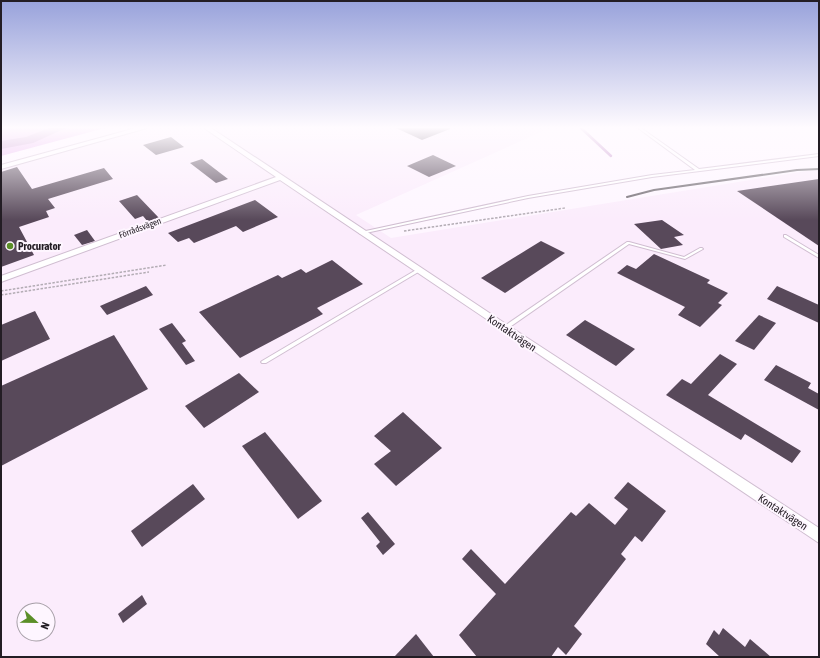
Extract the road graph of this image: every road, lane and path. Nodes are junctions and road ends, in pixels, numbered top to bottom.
1 (28, 159) edge
2 (252, 159) edge
3 (682, 159) edge
4 (789, 159) edge
5 (1, 166) edge
6 (698, 170) junction
7 (280, 178) junction
8 (565, 208) dead end
9 (399, 232) dead end
10 (361, 233) junction
11 (785, 236) dead end
12 (701, 249) dead end
13 (819, 257) edge
14 (167, 266) dead end
15 (418, 271) junction
16 (149, 272) dead end
17 (1, 279) edge
18 (1, 291) edge
19 (1, 295) edge
20 (505, 328) junction
21 (264, 362) dead end
22 (819, 536) edge

1 - 5 street
2 - 7 street, Kontaktvägen
3 - 6 lane
4 - 6 lane
6 - 10 lane
7 - 10 street, Kontaktvägen
7 - 17 street, Förrådsvägen
8 - 9 path
10 - 15 street, Kontaktvägen
11 - 13 lane
12 - 20 lane
14 - 18 path
15 - 20 street, Kontaktvägen
15 - 21 lane
16 - 19 path
20 - 22 street, Kontaktvägen

